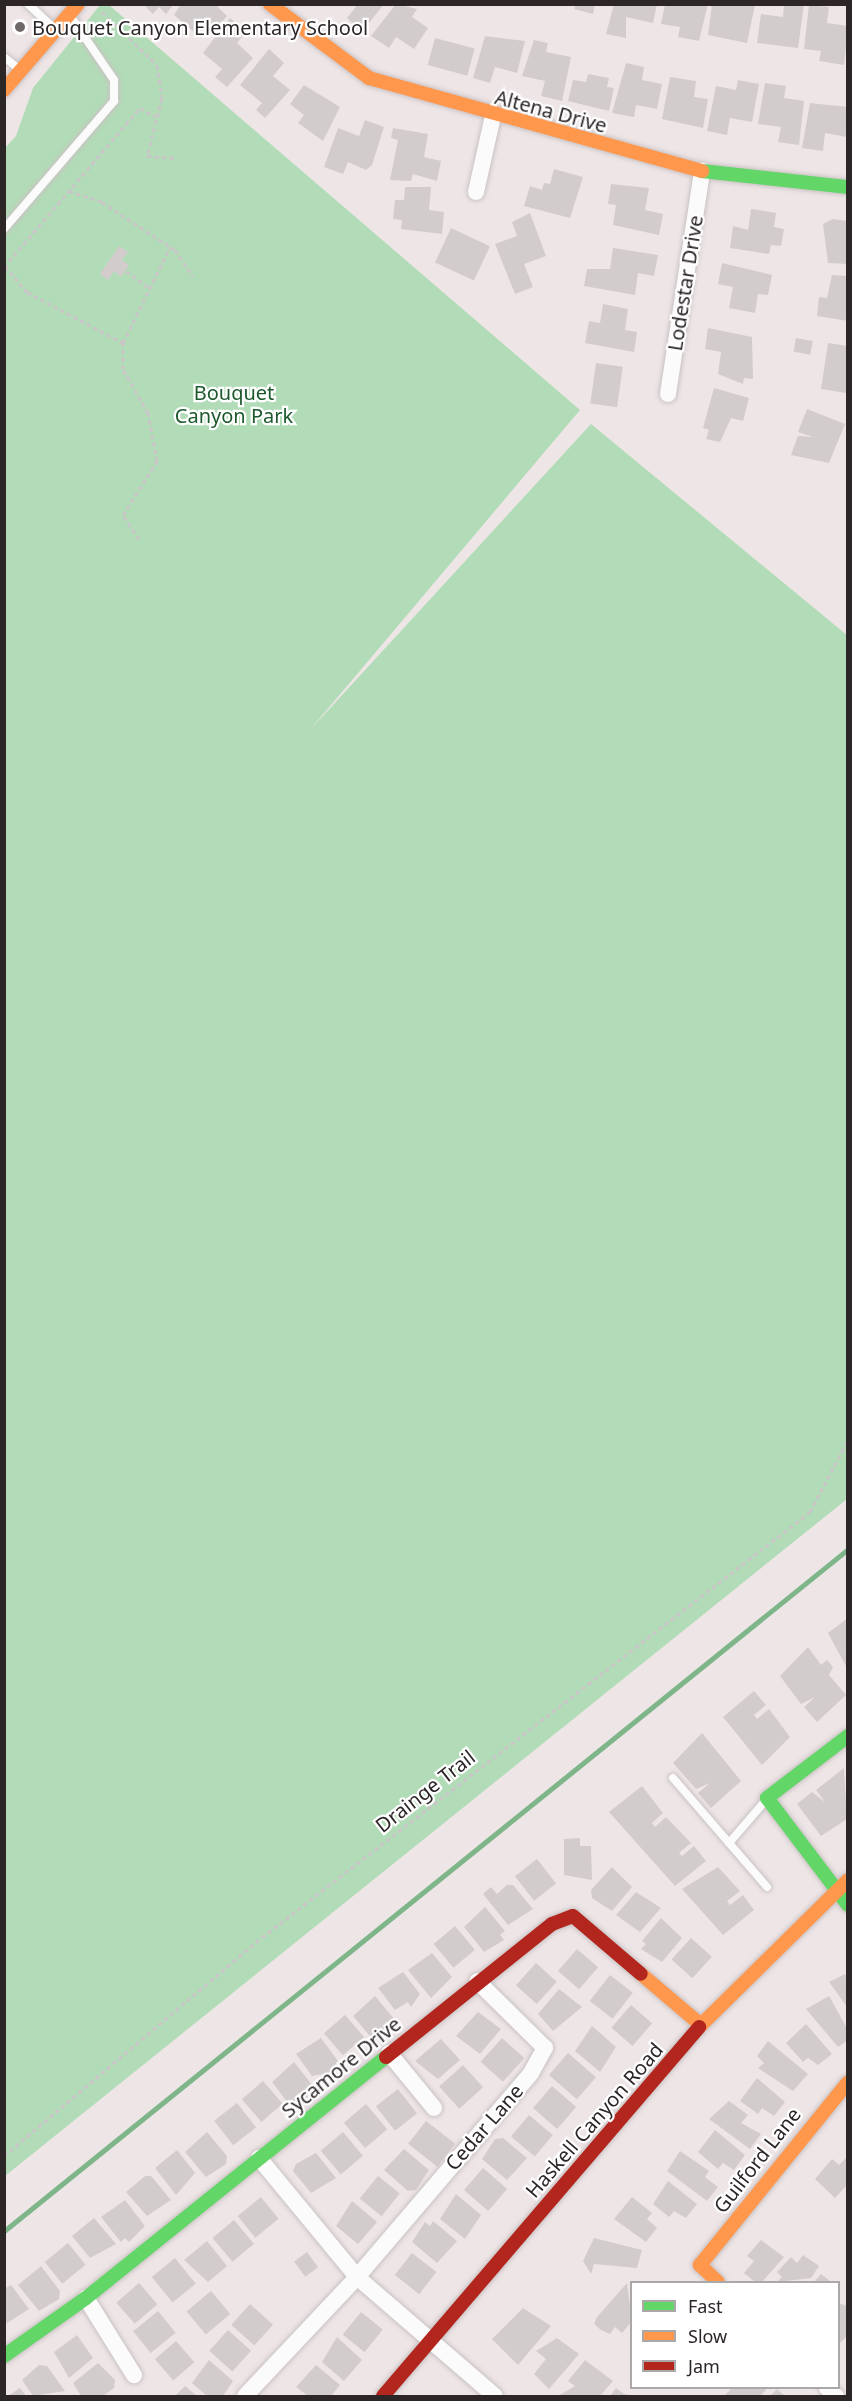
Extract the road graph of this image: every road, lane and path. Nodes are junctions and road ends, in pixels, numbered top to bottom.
1 (28, 4) edge
2 (270, 4) edge
3 (74, 10) edge
4 (102, 12) dead end
5 (57, 30) junction
6 (4, 57) edge
7 (21, 71) junction
8 (4, 90) edge
9 (493, 116) junction
10 (156, 117) junction
11 (177, 158) dead end
12 (702, 171) junction
13 (848, 187) edge
14 (69, 191) junction
15 (476, 192) dead end
16 (4, 229) edge
17 (170, 247) junction
18 (5, 266) edge
19 (126, 271) dead end
20 (193, 277) dead end
21 (148, 287) junction
22 (123, 344) junction
23 (668, 394) dead end
24 (139, 539) dead end
25 (848, 1440) edge
26 (848, 1736) edge
27 (674, 1778) dead end
28 (767, 1798) junction
29 (729, 1843) junction
30 (848, 1880) edge
31 (767, 1887) dead end
32 (835, 1890) junction
33 (848, 1905) edge
34 (477, 1981) junction
35 (701, 2025) junction
36 (389, 2053) junction
37 (844, 2093) edge
38 (434, 2108) dead end
39 (4, 2156) edge
40 (260, 2158) junction
41 (357, 2277) junction
42 (716, 2281) edge
43 (86, 2298) junction
44 (431, 2342) junction
45 (4, 2356) edge
46 (134, 2374) dead end
47 (245, 2397) edge
48 (383, 2397) edge
49 (495, 2397) edge

1 - 5 lane
2 - 9 street, Altena Drive
3 - 5 street
3 - 16 lane
4 - 10 path
5 - 7 street
6 - 7 lane
7 - 8 street
9 - 12 street, Altena Drive
9 - 15 street
10 - 11 path
10 - 14 path
12 - 13 street, Altena Drive
12 - 23 street, Lodestar Drive
14 - 17 path
14 - 18 path
17 - 20 path
17 - 21 path
18 - 22 path
19 - 21 path
21 - 22 path
22 - 24 path
25 - 39 path, Drainge Trail
26 - 28 street
27 - 29 lane
28 - 29 lane
28 - 32 street
29 - 31 lane
30 - 32 street, Haskell Canyon Road
32 - 33 street
32 - 35 street, Haskell Canyon Road
34 - 35 street, Sycamore Drive
34 - 36 street, Sycamore Drive
34 - 41 street, Cedar Lane
35 - 44 street, Haskell Canyon Road
36 - 38 street
36 - 40 street, Sycamore Drive
37 - 42 street, Guilford Lane
40 - 41 street
40 - 43 street, Sycamore Drive
41 - 44 street
41 - 47 street
43 - 45 street, Sycamore Drive
43 - 46 street
44 - 48 street, Haskell Canyon Road
44 - 49 street

